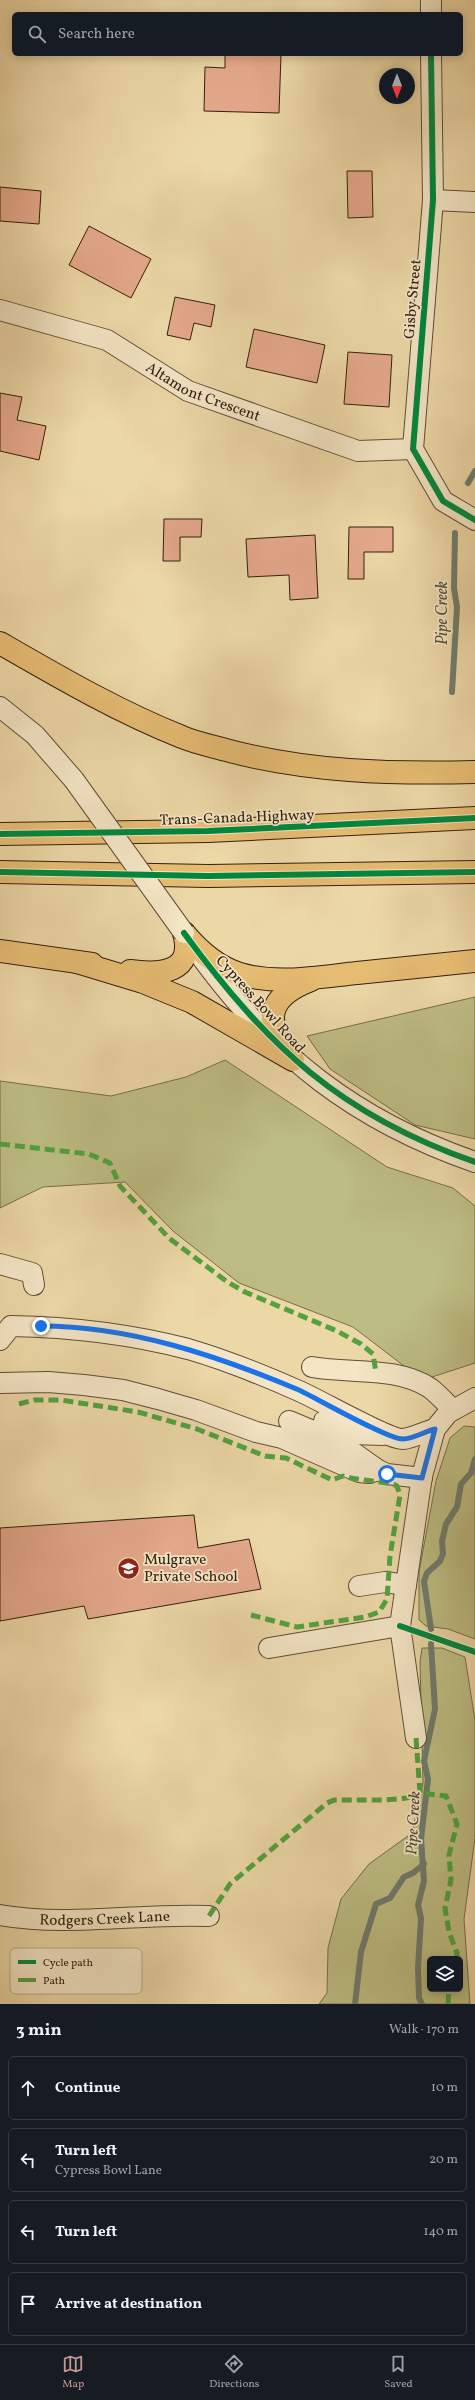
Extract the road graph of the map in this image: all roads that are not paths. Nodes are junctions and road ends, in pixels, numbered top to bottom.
1 (431, 0) edge
2 (431, 12) edge
3 (431, 56) edge
4 (433, 200) junction
5 (475, 202) edge
6 (0, 310) edge
7 (413, 449) junction
8 (475, 520) edge
9 (0, 643) edge
10 (0, 707) edge
11 (475, 772) edge
12 (475, 818) edge
13 (0, 834) edge
14 (0, 872) edge
15 (475, 872) edge
16 (184, 933) junction
17 (0, 951) edge
18 (475, 961) edge
19 (77, 962) junction
20 (322, 977) junction
21 (293, 1060) junction
22 (475, 1162) edge
23 (0, 1264) edge
24 (34, 1285) dead end
25 (0, 1340) edge
26 (312, 1368) dead end
27 (0, 1383) edge
28 (475, 1398) edge
29 (453, 1410) junction
30 (435, 1429) junction
31 (387, 1435) junction
32 (378, 1470) junction
33 (422, 1478) junction
34 (406, 1585) junction
35 (358, 1586) dead end
36 (400, 1626) junction
37 (270, 1648) dead end
38 (416, 1738) dead end
39 (0, 1915) edge
40 (209, 1916) dead end

1 - 2 street
3 - 4 street, Gisby Street
4 - 5 street
4 - 7 street, Gisby Street
6 - 7 street, Altamont Crescent
7 - 8 street
9 - 11 highway
10 - 16 street, Cypress Bowl Road, bridge
12 - 13 highway, Trans-Canada Highway
14 - 15 highway
16 - 19 highway
16 - 20 highway
16 - 21 street, Cypress Bowl Road
17 - 19 highway
18 - 20 highway
19 - 21 highway
20 - 21 highway
21 - 22 street, Cypress Bowl Road
23 - 24 street
25 - 31 street
26 - 29 street
27 - 32 street
28 - 29 street
29 - 30 street
30 - 31 street
30 - 33 street
31 - 32 street
32 - 33 street
33 - 34 street
34 - 35 street
34 - 36 street
36 - 37 street
36 - 38 street
39 - 40 street, Rodgers Creek Lane

